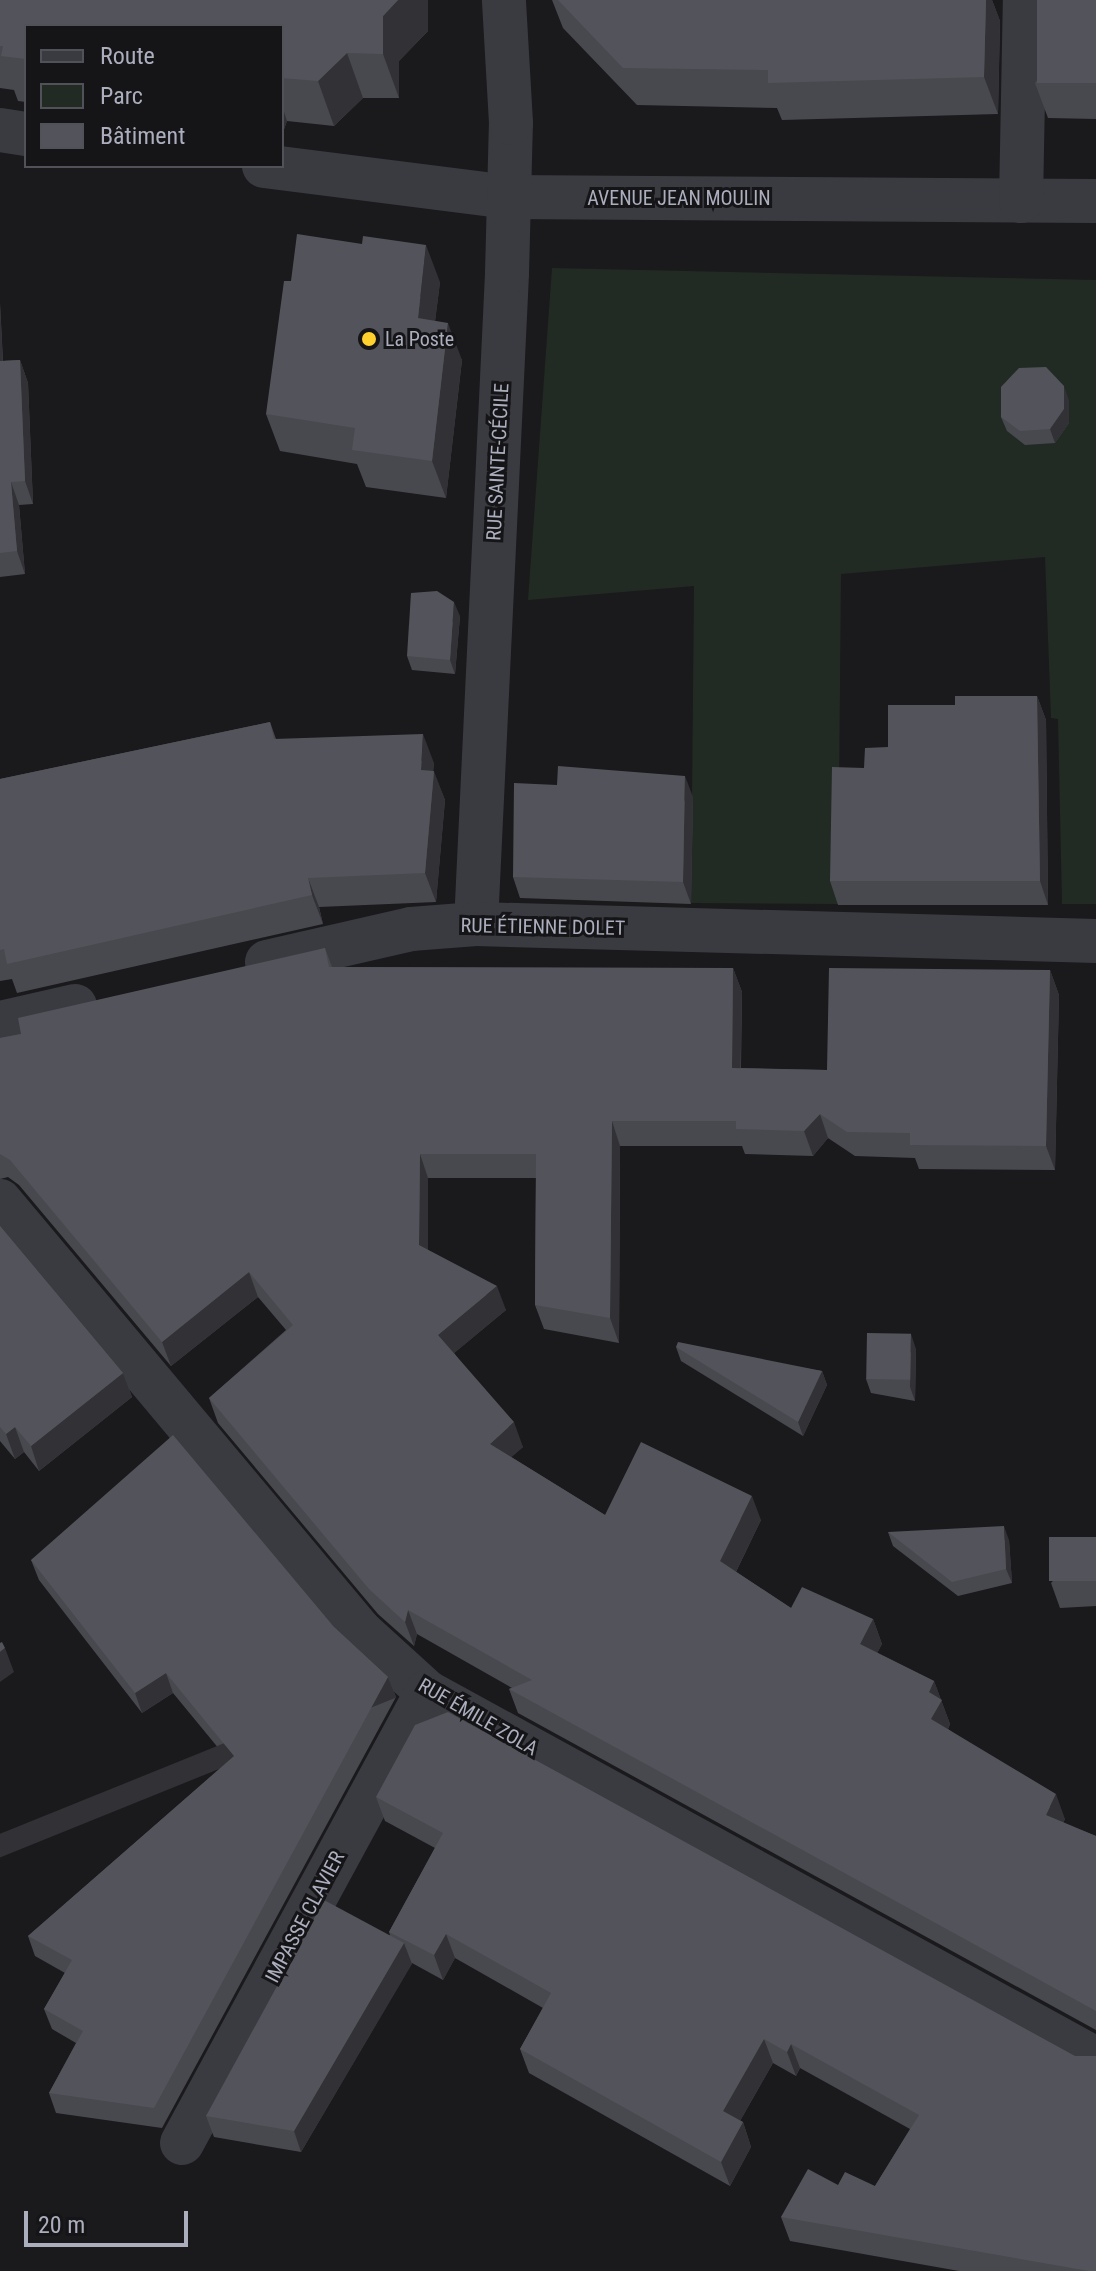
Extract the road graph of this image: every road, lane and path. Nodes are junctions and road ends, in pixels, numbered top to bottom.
1 (504, 0) edge
2 (1025, 0) edge
3 (0, 130) edge
4 (24, 134) edge
5 (280, 168) edge
6 (508, 197) junction
7 (1021, 201) junction
8 (1096, 201) edge
9 (476, 924) junction
10 (1096, 941) edge
11 (228, 971) edge
12 (122, 995) edge
13 (0, 1023) edge
14 (0, 1201) edge
15 (427, 1692) junction
16 (1096, 2059) edge
17 (182, 2143) dead end

1 - 6 street, RUE SAINTE-CÉCILE
2 - 7 street
3 - 4 street
5 - 6 street, AVENUE JEAN MOULIN
6 - 7 street, AVENUE JEAN MOULIN
6 - 9 street, RUE SAINTE-CÉCILE
7 - 8 street, AVENUE JEAN MOULIN
9 - 10 street, RUE ÉTIENNE DOLET
9 - 11 street, RUE ÉTIENNE DOLET
12 - 13 street
14 - 15 street, RUE ÉMILE ZOLA
15 - 16 street, RUE ÉMILE ZOLA
15 - 17 street, IMPASSE CLAVIER

